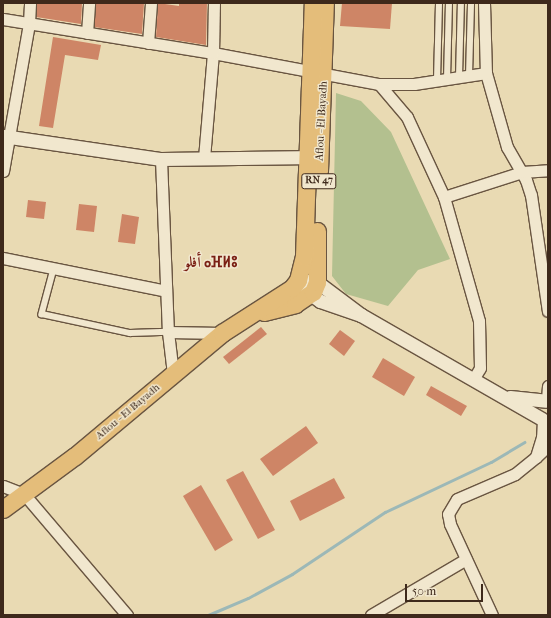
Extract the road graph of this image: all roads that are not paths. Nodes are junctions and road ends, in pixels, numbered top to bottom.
1 (30, 3) edge
2 (89, 3) edge
3 (151, 3) edge
4 (214, 3) edge
5 (313, 3) edge
6 (325, 3) edge
7 (439, 3) edge
8 (449, 3) edge
9 (461, 3) edge
10 (471, 3) edge
11 (484, 3) edge
12 (3, 19) edge
13 (29, 23) junction
14 (87, 33) junction
15 (148, 44) junction
16 (213, 53) junction
17 (318, 72) junction
18 (486, 73) junction
19 (453, 78) junction
20 (379, 84) junction
21 (6, 137) edge
22 (313, 157) junction
23 (204, 158) junction
24 (161, 159) junction
25 (548, 170) edge
26 (3, 171) edge
27 (522, 172) junction
28 (444, 197) junction
29 (3, 258) edge
30 (54, 269) junction
31 (298, 280) junction
32 (314, 288) junction
33 (166, 291) junction
34 (548, 311) edge
35 (252, 315) junction
36 (168, 332) junction
37 (222, 333) junction
38 (172, 374) junction
39 (474, 378) junction
40 (548, 386) edge
41 (506, 396) junction
42 (547, 400) edge
43 (544, 422) edge
44 (548, 446) edge
45 (536, 456) junction
46 (3, 486) edge
47 (24, 494) junction
48 (3, 510) edge
49 (466, 559) junction
50 (126, 615) edge
51 (371, 615) edge
52 (492, 615) edge

1 - 13 street
2 - 14 street
3 - 15 street
4 - 16 street
5 - 17 main road, Aflou - El Bayadh / RN 47
6 - 17 main road, Aflou - El Bayadh / RN 47
7 - 19 lane
8 - 19 lane
9 - 19 lane
10 - 19 lane
11 - 18 street
12 - 13 street
13 - 14 street
13 - 21 street
14 - 15 street
15 - 16 street
16 - 17 street
16 - 23 street
17 - 20 street
17 - 22 main road, Aflou - El Bayadh / RN 47
18 - 19 street
18 - 27 street
19 - 20 street
20 - 28 street
21 - 24 street
21 - 26 street
22 - 23 street
22 - 31 main road, Aflou - El Bayadh / RN 47
22 - 32 main road, Aflou - El Bayadh / RN 47
23 - 24 street
24 - 33 street
25 - 27 street
27 - 28 street
27 - 34 street
28 - 39 street
29 - 30 street
30 - 33 street
30 - 36 lane
31 - 32 street
31 - 35 main road, Aflou - El Bayadh / RN 47
32 - 35 main road, Aflou - El Bayadh / RN 47
32 - 39 street
33 - 36 street
35 - 37 main road, Aflou - El Bayadh / RN 47
36 - 37 street
36 - 38 street
37 - 38 main road, Aflou - El Bayadh / RN 47
38 - 47 main road, Aflou - El Bayadh / RN 47
39 - 41 street
40 - 42 street
41 - 42 street
41 - 43 street
42 - 43 street
43 - 45 street
44 - 45 street
45 - 49 street
46 - 47 street
47 - 48 main road, Aflou - El Bayadh / RN 47
47 - 50 street
49 - 51 street
49 - 52 street

